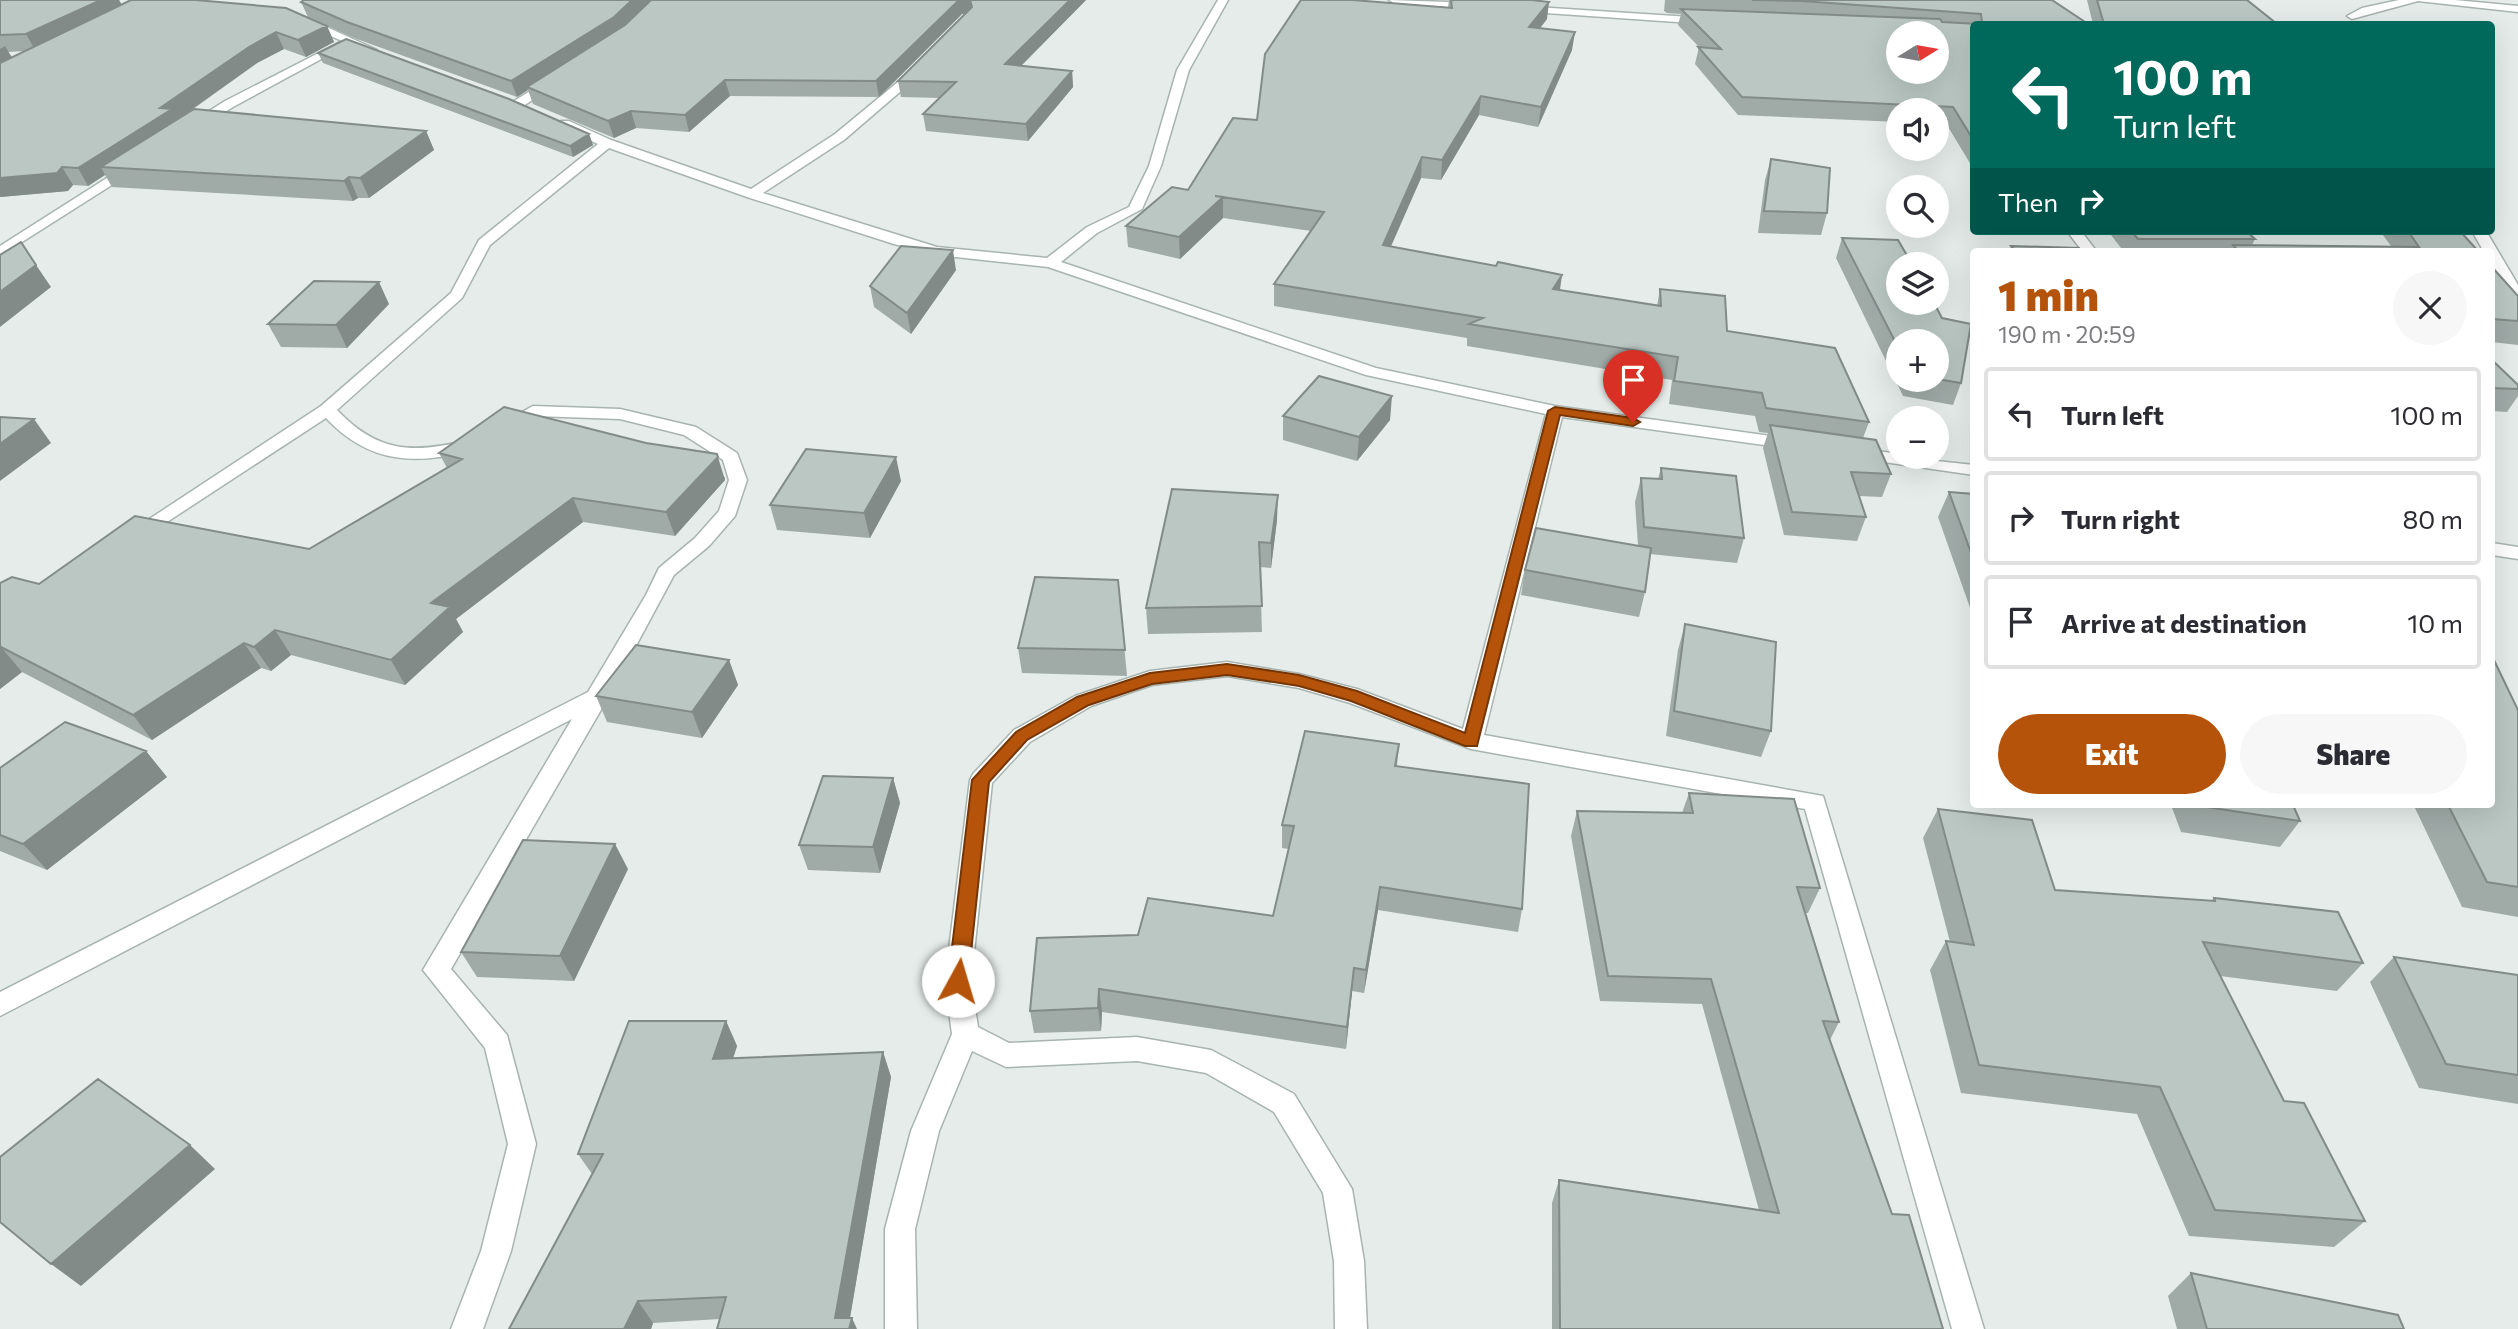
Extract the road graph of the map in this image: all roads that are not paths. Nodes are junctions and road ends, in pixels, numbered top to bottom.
1 (1223, 0) edge
2 (1394, 0) edge
3 (2414, 0) edge
4 (2423, 0) edge
5 (1488, 7) edge
6 (1516, 9) edge
7 (2518, 9) edge
8 (2351, 16) edge
9 (285, 17) edge
10 (1721, 21) edge
11 (349, 41) junction
12 (388, 56) edge
13 (931, 58) edge
14 (560, 77) edge
15 (518, 104) edge
16 (556, 121) edge
17 (184, 133) edge
18 (607, 143) junction
19 (139, 162) edge
20 (752, 194) junction
21 (0, 252) edge
22 (2495, 260) edge
23 (1050, 263) junction
24 (2518, 298) edge
25 (327, 410) junction
26 (1555, 411) junction
27 (1812, 447) edge
28 (1839, 451) edge
29 (1970, 469) edge
30 (116, 546) edge
31 (2495, 549) edge
32 (2518, 553) edge
33 (598, 696) junction
34 (1471, 741) junction
35 (0, 1005) edge
36 (966, 1034) junction
37 (467, 1329) edge
38 (901, 1329) edge
39 (1351, 1329) edge
40 (1968, 1329) edge

1 - 23 street
2 - 5 street
3 - 8 street
4 - 7 street
6 - 10 street
9 - 11 street
11 - 12 street
11 - 17 street
13 - 20 street
14 - 15 street
16 - 18 street
18 - 20 street
18 - 25 street
19 - 21 street
20 - 23 street
22 - 24 street
23 - 26 street
25 - 30 street
25 - 33 street
26 - 27 street
26 - 34 street
28 - 29 street
31 - 32 street
33 - 35 street
33 - 37 street
34 - 36 street
34 - 40 street
36 - 38 street
36 - 39 street

